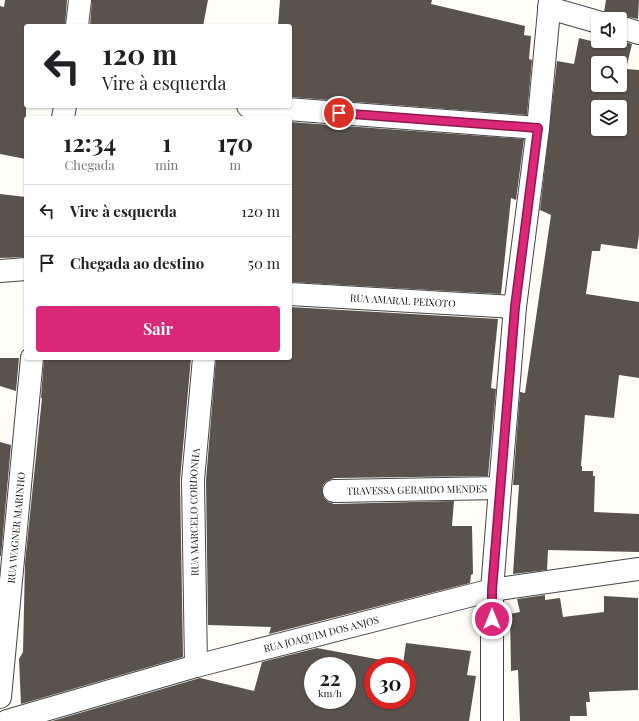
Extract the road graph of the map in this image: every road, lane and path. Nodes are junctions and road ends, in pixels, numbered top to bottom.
1 (80, 0) edge
2 (550, 4) edge
3 (591, 19) edge
4 (77, 24) edge
5 (627, 30) edge
6 (639, 33) edge
7 (274, 108) edge
8 (538, 128) junction
9 (24, 269) edge
10 (0, 271) edge
11 (292, 294) edge
12 (515, 307) junction
13 (32, 360) edge
14 (204, 360) edge
15 (500, 488) junction
16 (334, 492) dead end
17 (639, 569) edge
18 (492, 590) junction
19 (196, 666) junction
20 (0, 697) edge
21 (7, 721) edge
22 (492, 721) edge

1 - 4 street
2 - 3 street
2 - 8 street
5 - 6 street
7 - 8 street
8 - 12 street
9 - 10 street
11 - 12 street, RUA AMARAL PEIXOTO
12 - 15 street
13 - 20 street, RUA WAGNER MARINHO
14 - 19 street, RUA MARCELO CORDONHA
15 - 16 street, TRAVESSA GERARDO MENDES
15 - 18 street
17 - 18 street, RUA JOAQUIM DOS ANJOS
18 - 19 street, RUA JOAQUIM DOS ANJOS
18 - 22 street
19 - 21 street, RUA JOAQUIM DOS ANJOS

